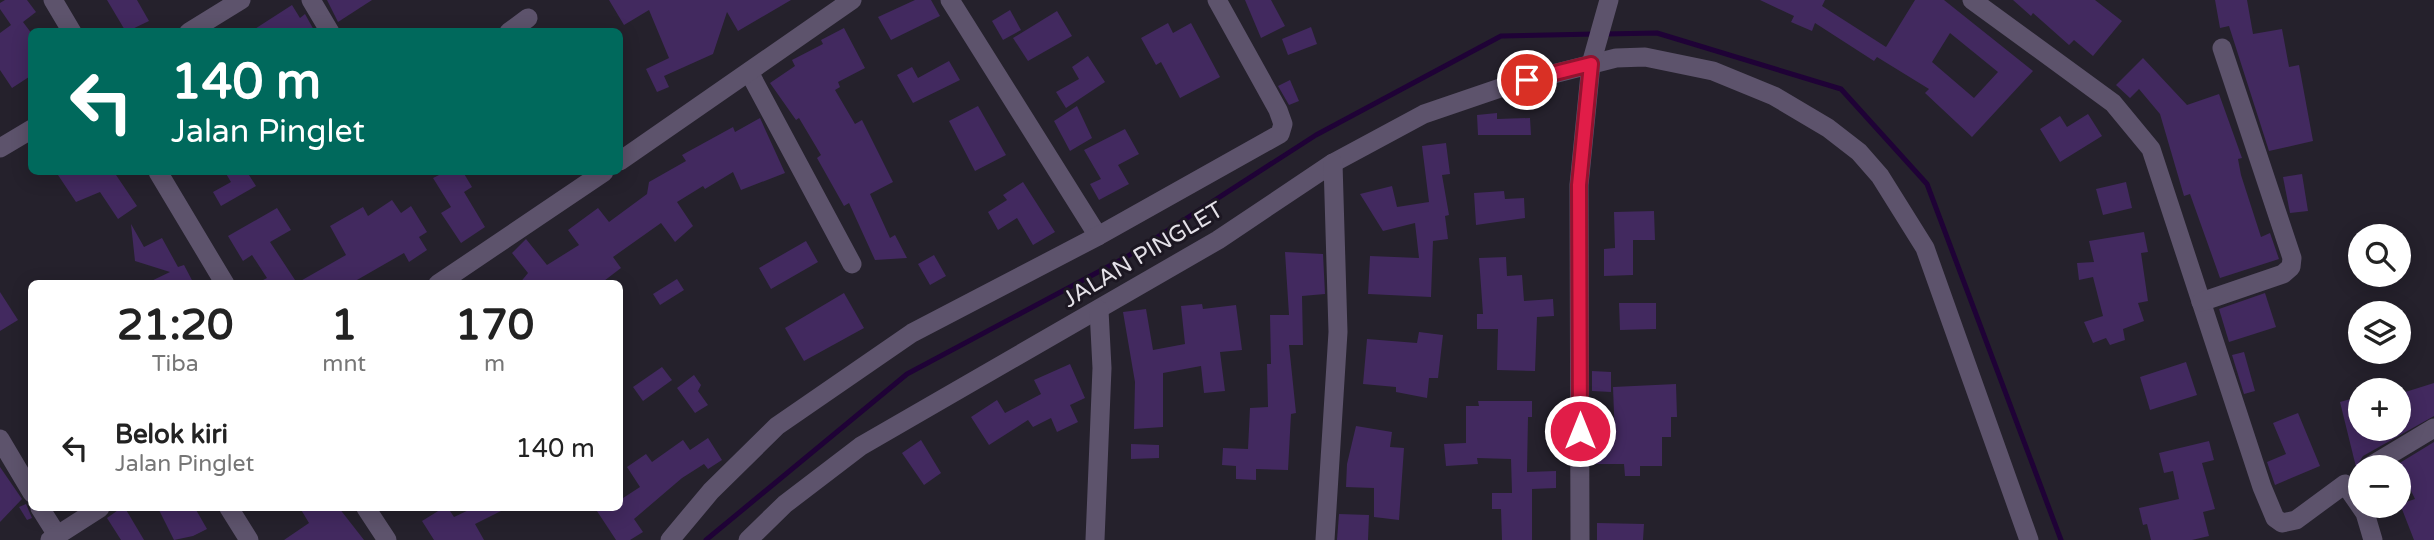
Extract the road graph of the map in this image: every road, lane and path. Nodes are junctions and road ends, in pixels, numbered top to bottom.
1 (53, 0) edge
2 (242, 0) edge
3 (310, 0) edge
4 (852, 0) edge
5 (950, 0) edge
6 (1217, 0) edge
7 (1972, 0) edge
8 (1606, 7) edge
9 (528, 18) dead end
10 (70, 28) edge
11 (196, 28) edge
12 (328, 28) edge
13 (514, 28) edge
14 (2222, 48) dead end
15 (1593, 57) junction
16 (750, 72) junction
17 (28, 131) edge
18 (0, 148) edge
19 (623, 159) edge
20 (1333, 163) junction
21 (160, 175) edge
22 (600, 175) edge
23 (1098, 236) junction
24 (852, 264) dead end
25 (223, 280) edge
26 (444, 280) edge
27 (2201, 302) junction
28 (1098, 310) junction
29 (2434, 428) edge
30 (0, 439) edge
31 (2388, 455) edge
32 (2348, 483) edge
33 (28, 486) edge
34 (41, 511) edge
35 (95, 511) edge
36 (231, 511) edge
37 (368, 511) edge
38 (2366, 518) edge
39 (53, 538) edge
40 (249, 540) edge
41 (387, 540) edge
42 (670, 540) edge
43 (748, 540) edge
44 (1095, 540) edge
45 (1325, 540) edge
46 (1580, 540) edge
47 (2029, 540) edge
48 (2373, 540) edge

1 - 10 street
2 - 11 street
3 - 12 street
4 - 16 street
5 - 23 street
6 - 23 street
7 - 27 street
8 - 15 street
9 - 13 street
14 - 27 street
15 - 20 street, JALAN PINGLET
15 - 46 street
15 - 47 street, JALAN PINGLET
16 - 19 street
16 - 24 street
17 - 18 street
20 - 28 street, JALAN PINGLET
20 - 45 street
21 - 25 street
22 - 26 street
23 - 42 street
27 - 32 street
28 - 43 street, JALAN PINGLET
28 - 44 street
29 - 31 street
30 - 33 street
34 - 39 street
35 - 39 street
36 - 40 street
37 - 41 street
38 - 48 street

